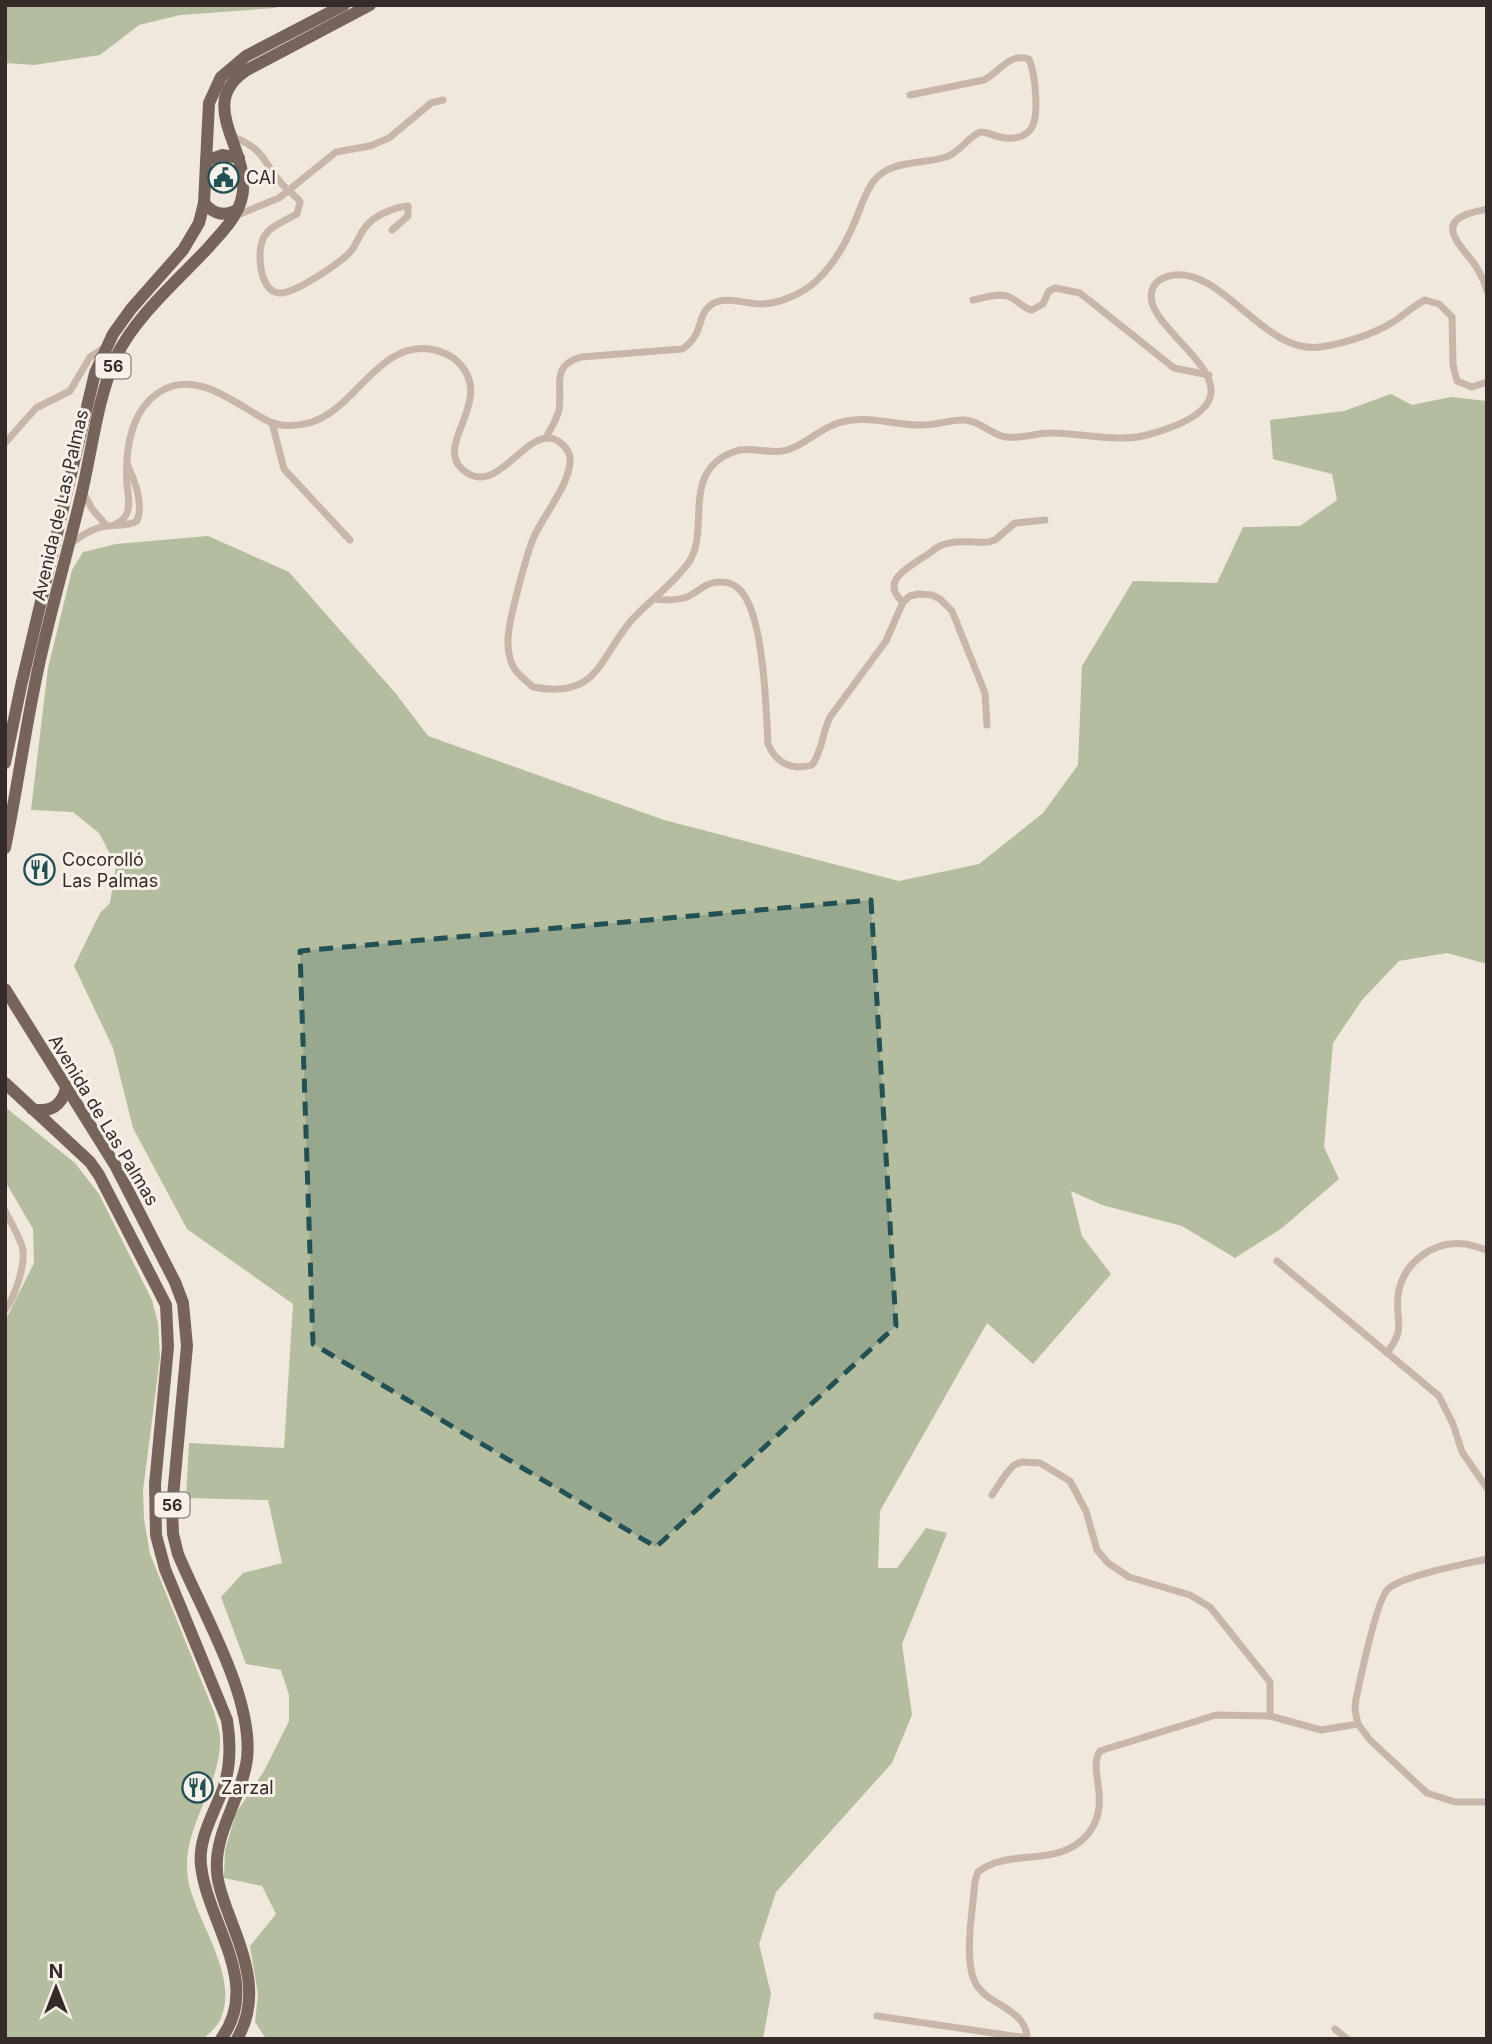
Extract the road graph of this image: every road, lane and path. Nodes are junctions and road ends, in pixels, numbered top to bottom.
1 (344, 5) edge
2 (370, 5) edge
3 (910, 95) dead end
4 (443, 100) dead end
5 (231, 136) junction
6 (239, 158) junction
7 (206, 161) junction
8 (288, 190) junction
9 (204, 204) junction
10 (1487, 209) edge
11 (236, 213) junction
12 (392, 230) dead end
13 (1487, 290) edge
14 (973, 300) dead end
15 (104, 348) junction
16 (1209, 375) junction
17 (1487, 382) edge
18 (272, 423) junction
19 (547, 436) junction
20 (5, 443) edge
21 (126, 462) junction
22 (83, 490) junction
23 (1045, 520) dead end
24 (110, 526) junction
25 (350, 540) dead end
26 (70, 544) junction
27 (654, 599) junction
28 (903, 602) junction
29 (987, 725) dead end
30 (5, 764) edge
31 (5, 848) edge
32 (6, 992) edge
33 (5, 1083) edge
34 (66, 1088) junction
35 (32, 1109) junction
36 (5, 1211) edge
37 (1487, 1250) edge
38 (1277, 1261) dead end
39 (5, 1310) edge
40 (1387, 1353) junction
41 (1487, 1488) edge
42 (992, 1495) dead end
43 (1487, 1559) edge
44 (1270, 1716) junction
45 (1358, 1724) junction
46 (1487, 1802) edge
47 (877, 2016) dead end
48 (1335, 2029) dead end
49 (1027, 2038) edge
50 (221, 2039) edge
51 (237, 2039) edge
52 (1347, 2039) edge

1 - 7 main road, Avenida de Las Palmas / 56
2 - 5 main road
3 - 19 street
4 - 8 street
5 - 6 main road
5 - 8 street
6 - 7 main road
6 - 11 main road
7 - 9 main road, Avenida de Las Palmas / 56
8 - 11 street
8 - 12 street
9 - 11 main road
9 - 15 main road, Avenida de Las Palmas / 56
10 - 13 street
11 - 22 main road, Avenida de Las Palmas / 56
14 - 16 street
15 - 20 street
15 - 30 main road, Avenida de Las Palmas / 56
16 - 17 street
16 - 27 street
18 - 19 street
18 - 21 street
18 - 25 street
19 - 27 street
21 - 24 street
21 - 24 street
22 - 24 street
22 - 26 main road, Avenida de Las Palmas / 56
23 - 28 street
24 - 26 street
26 - 31 main road, Avenida de Las Palmas / 56
27 - 28 street
28 - 29 street
32 - 34 main road, Avenida de Las Palmas / 56
33 - 35 main road, Avenida de Las Palmas / 56
34 - 35 main road
34 - 51 main road, Avenida de Las Palmas / 56
35 - 50 main road, Avenida de Las Palmas / 56
36 - 39 street
37 - 40 street
38 - 40 street
40 - 41 street
42 - 44 street
43 - 45 street
44 - 45 street
44 - 49 street
45 - 46 street
47 - 49 street
48 - 52 street

